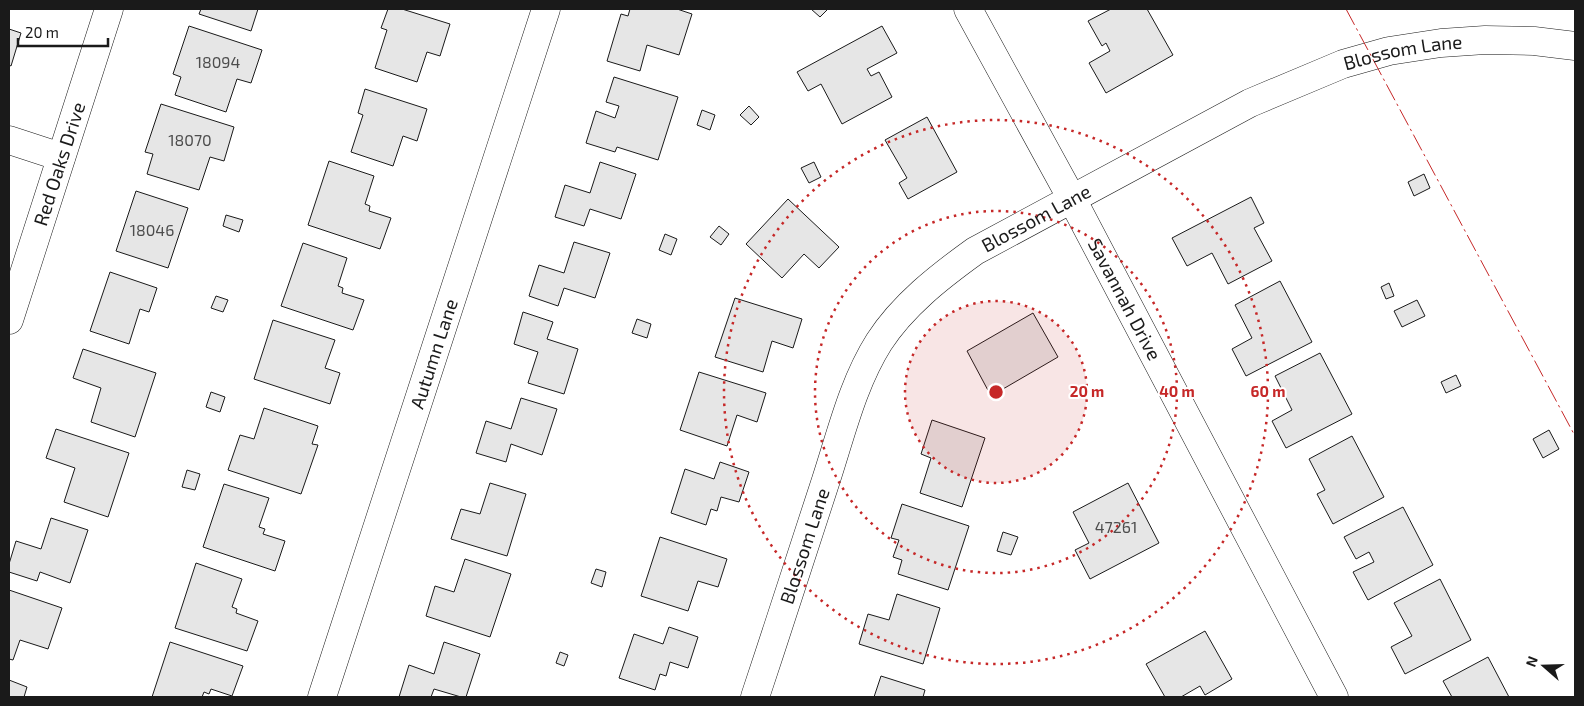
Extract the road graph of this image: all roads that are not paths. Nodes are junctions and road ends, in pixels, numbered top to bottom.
1 (109, 9) edge
2 (546, 9) edge
3 (968, 9) edge
4 (1575, 46) edge
5 (9, 140) edge
6 (61, 157) junction
7 (1072, 199) junction
8 (9, 320) edge
9 (322, 697) edge
10 (755, 697) edge
11 (1334, 697) edge

1 - 6 street, Red Oaks Drive
2 - 9 street, Autumn Lane
3 - 7 street, Savannah Drive
4 - 7 street, Blossom Lane
5 - 6 street
6 - 8 street, Red Oaks Drive
7 - 10 street, Blossom Lane
7 - 11 street, Savannah Drive

